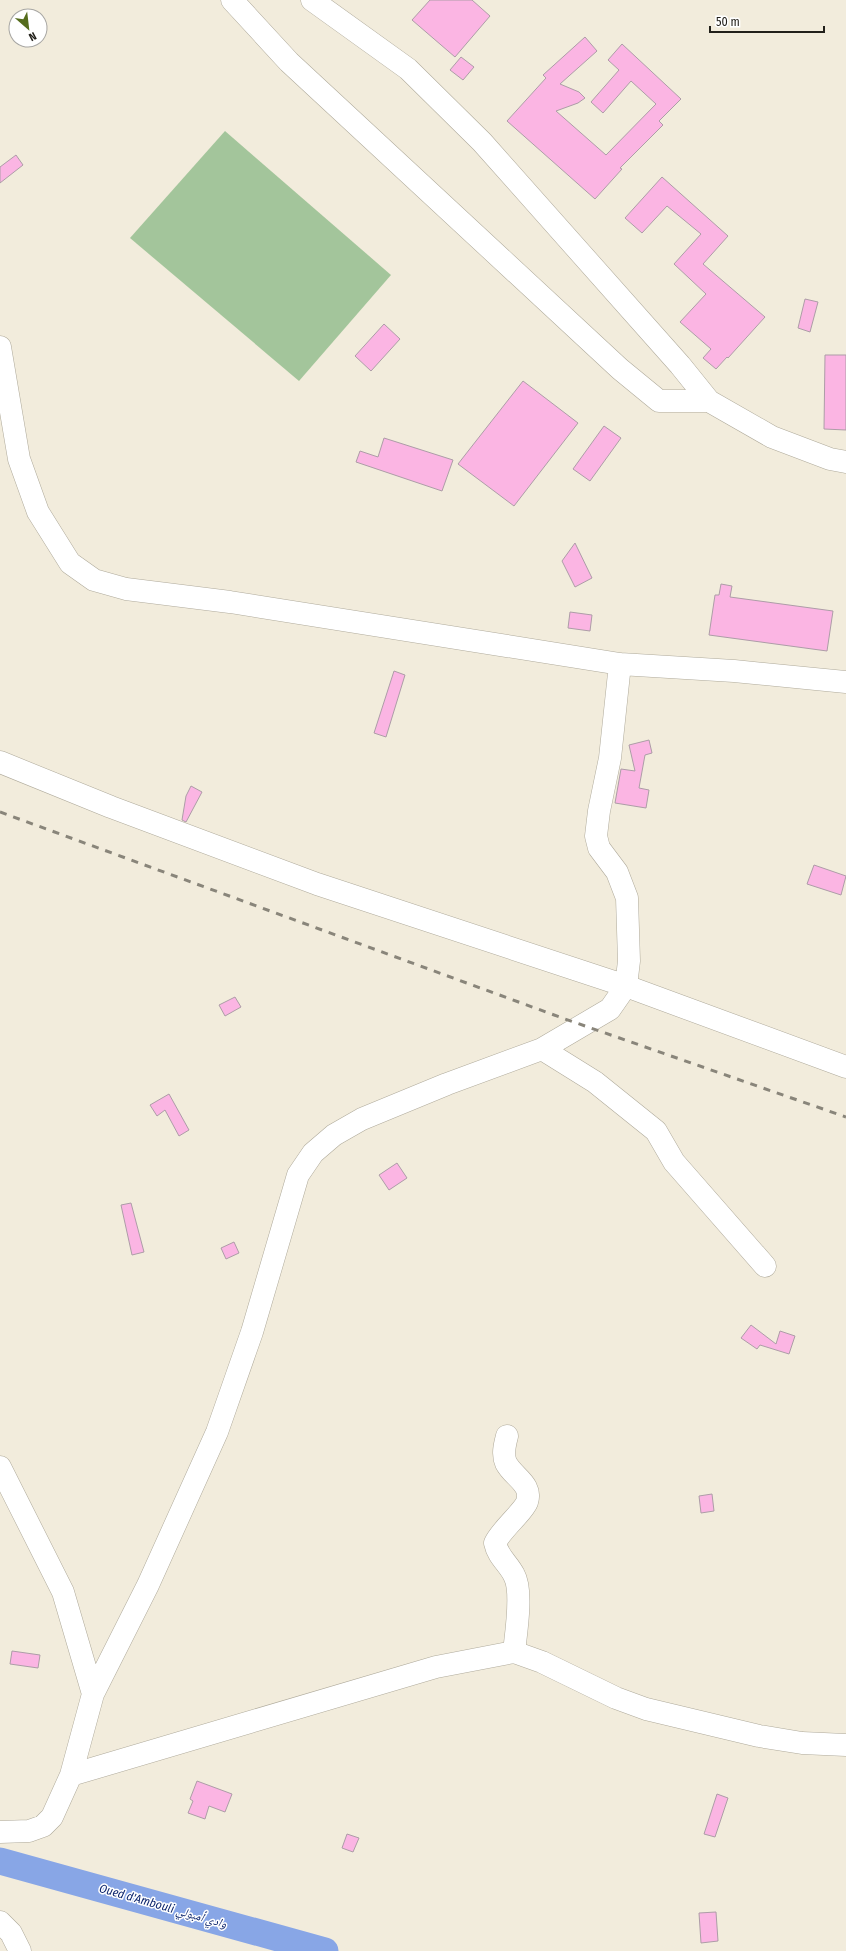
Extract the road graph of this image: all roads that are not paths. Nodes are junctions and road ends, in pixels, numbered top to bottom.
1 (232, 0) edge
2 (312, 0) edge
3 (0, 347) edge
4 (709, 401) junction
5 (846, 462) edge
6 (620, 664) junction
7 (846, 682) edge
8 (0, 762) edge
9 (626, 986) junction
10 (542, 1049) junction
11 (846, 1067) edge
12 (765, 1266) dead end
13 (507, 1436) dead end
14 (0, 1467) edge
15 (514, 1652) junction
16 (93, 1694) junction
17 (846, 1745) edge
18 (70, 1775) junction
19 (0, 1832) edge
20 (0, 1922) edge
21 (20, 1951) edge

1 - 4 street
2 - 4 street
3 - 6 street
4 - 5 street
6 - 7 street
6 - 9 street
8 - 9 street
9 - 10 street
9 - 11 street
10 - 12 street
10 - 16 street
13 - 15 street
14 - 16 street
15 - 17 street
15 - 18 street
16 - 18 street
18 - 19 street
20 - 21 street

